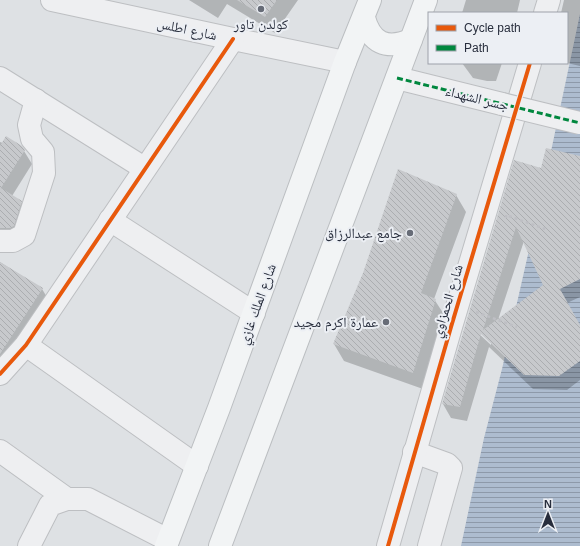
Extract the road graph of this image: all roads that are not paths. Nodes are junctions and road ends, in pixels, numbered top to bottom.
1 (52, 0) edge
2 (426, 0) edge
3 (549, 0) edge
4 (367, 9) edge
5 (545, 12) edge
6 (233, 39) junction
7 (411, 40) junction
8 (345, 62) junction
9 (530, 64) edge
10 (0, 78) edge
11 (397, 78) junction
12 (36, 100) junction
13 (580, 124) edge
14 (144, 168) junction
15 (110, 220) junction
16 (0, 241) edge
17 (254, 313) junction
18 (26, 345) junction
19 (0, 374) edge
20 (0, 451) edge
21 (414, 452) junction
22 (197, 466) junction
23 (67, 499) junction
24 (167, 543) edge
25 (29, 546) edge
26 (220, 546) edge
27 (388, 546) edge
28 (429, 546) edge

1 - 6 street, شارع اطلس
2 - 7 main road
3 - 5 street
4 - 7 main road
4 - 8 main road, شارع الملك غازي
6 - 8 street, شارع اطلس
6 - 14 street
7 - 11 main road
8 - 17 main road, شارع الملك غازي
9 - 21 street, شارع الحمزاوي
10 - 12 street
11 - 13 street, جسر الشهداء, bridge
11 - 26 main road
12 - 14 street
12 - 16 street
14 - 15 street
15 - 17 street
15 - 18 street
17 - 22 main road, شارع الملك غازي
18 - 19 street
18 - 22 street
20 - 23 street
21 - 27 street, شارع الحمزاوي
21 - 28 street
22 - 24 main road, شارع الملك غازي
23 - 24 street
23 - 25 street

